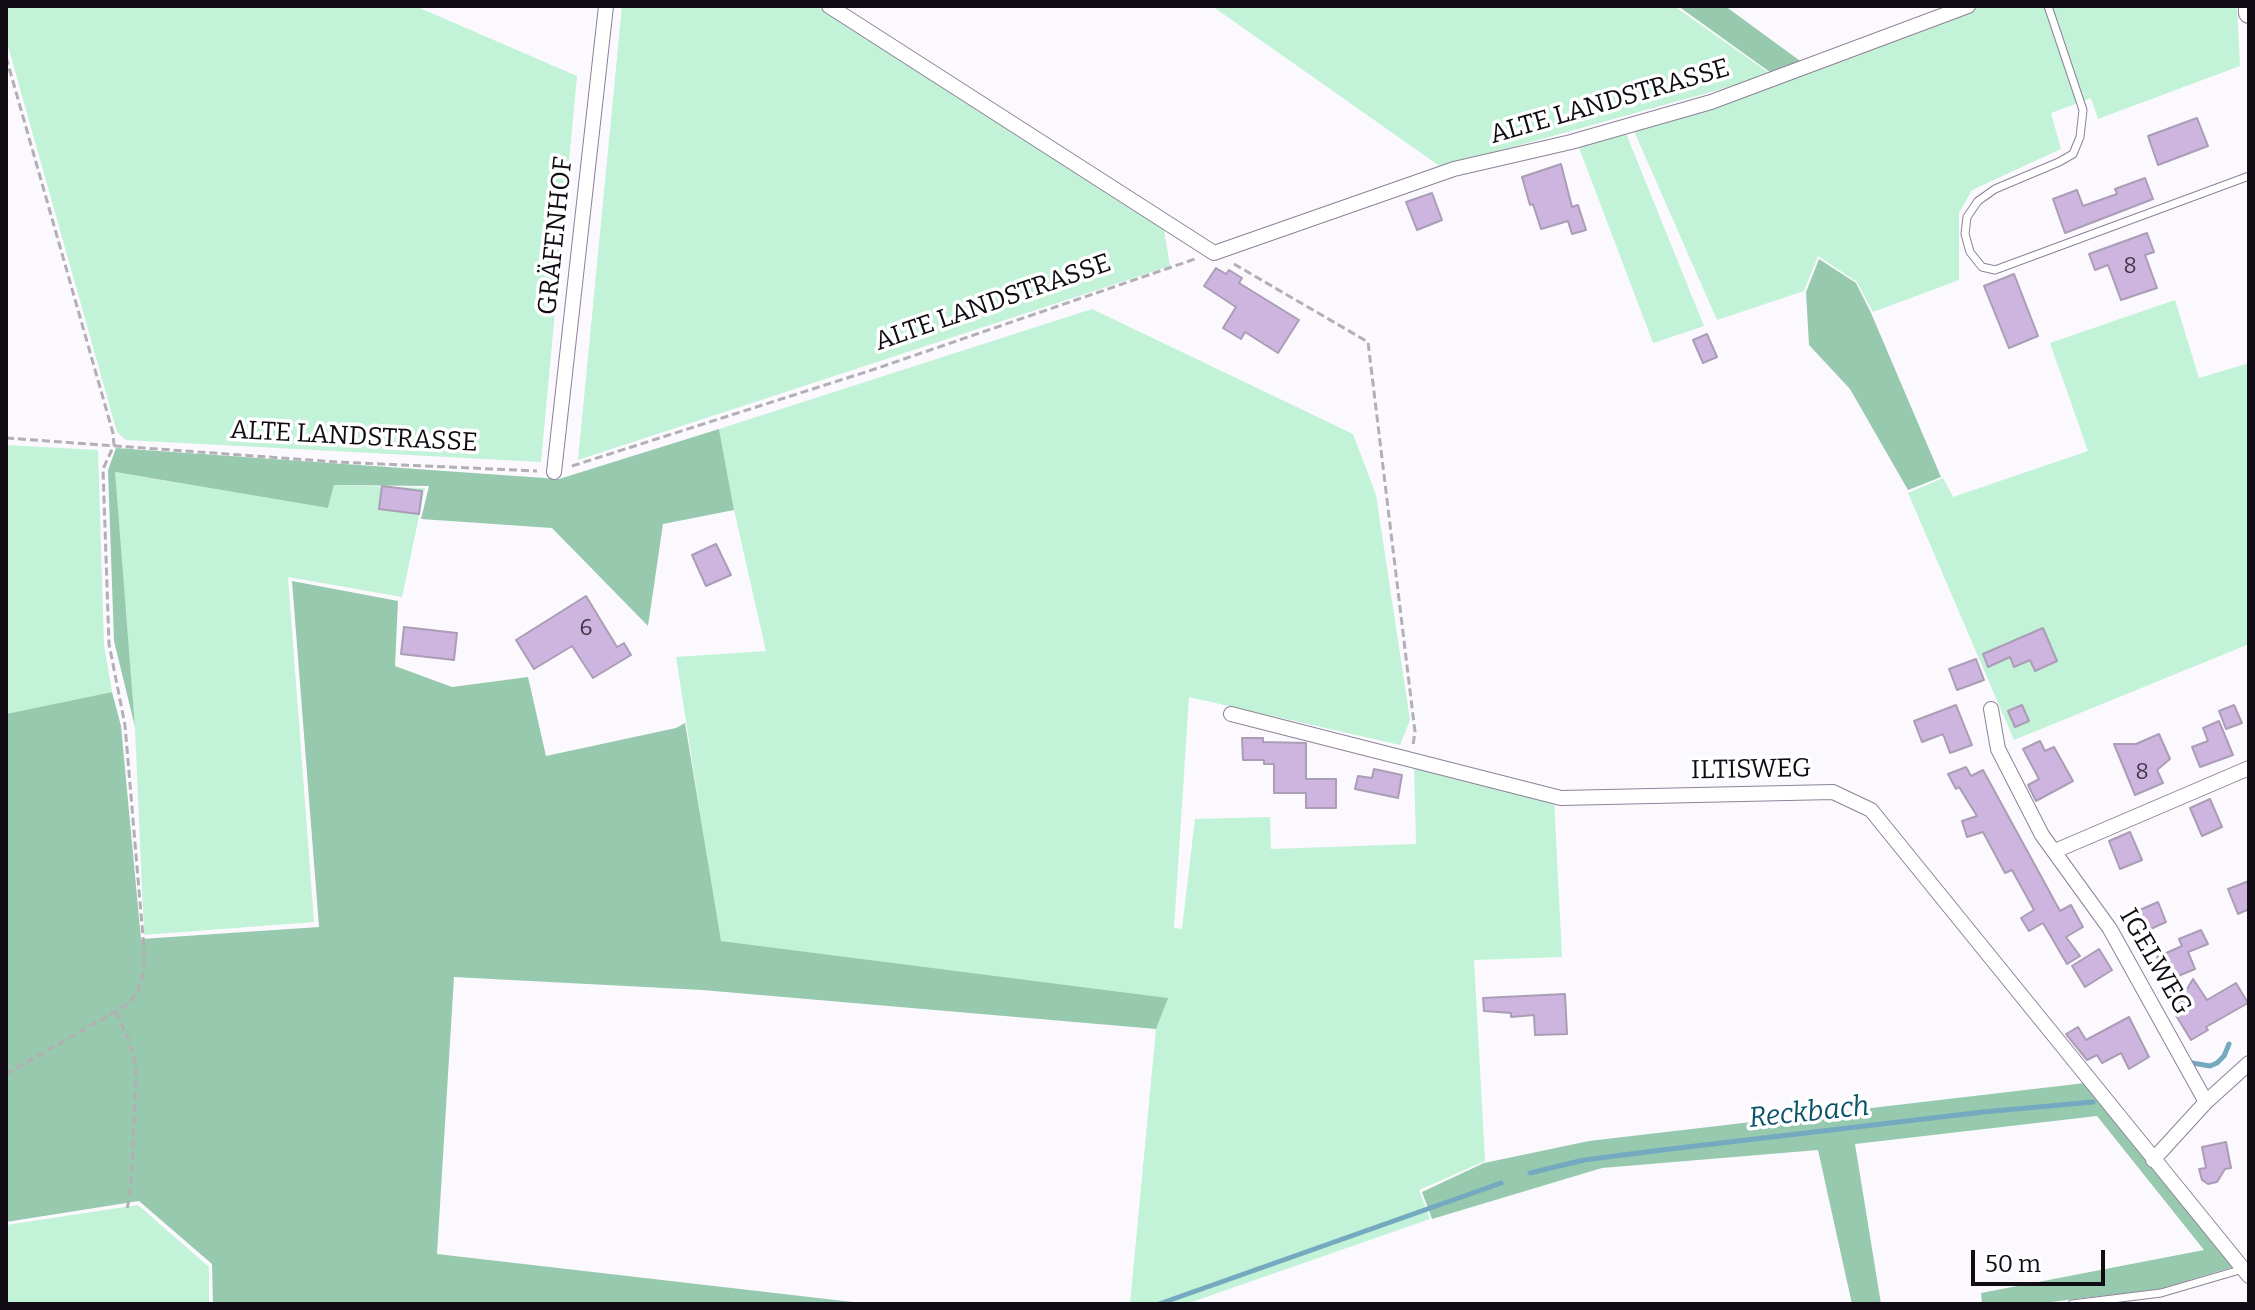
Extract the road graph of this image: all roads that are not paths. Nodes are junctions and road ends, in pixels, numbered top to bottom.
1 (606, 6) edge
2 (829, 6) edge
3 (1968, 6) edge
4 (2048, 6) edge
5 (2249, 6) edge
6 (2249, 13) edge
7 (2249, 176) edge
8 (554, 472) road end
9 (1991, 709) dead end
10 (1231, 714) dead end
11 (2249, 768) edge
12 (2055, 851) junction
13 (2249, 1063) edge
14 (2206, 1102) junction
15 (2153, 1160) junction
16 (2246, 1273) edge
17 (2072, 1304) edge

1 - 8 street, GRÄFENHOF
2 - 3 street, ALTE LANDSTRASSE
4 - 7 lane
5 - 6 main road
9 - 12 street, IGELWEG
10 - 15 street, ILTISWEG
11 - 12 street
12 - 14 street, IGELWEG
13 - 14 street
14 - 15 street
15 - 16 street, ILTISWEG
16 - 17 lane

